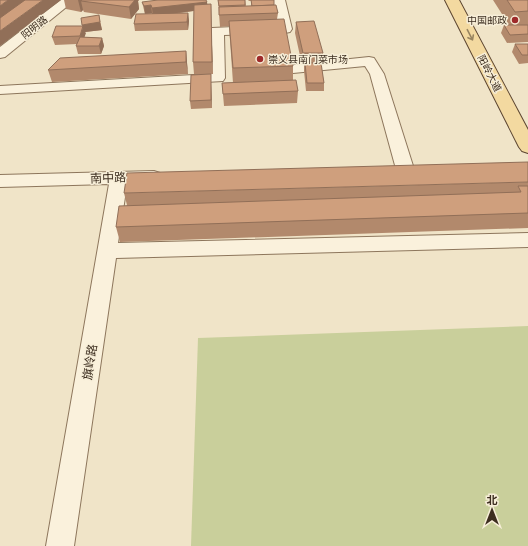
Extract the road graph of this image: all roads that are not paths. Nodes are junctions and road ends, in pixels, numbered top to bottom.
1 (69, 0) edge
2 (279, 0) edge
3 (452, 0) edge
4 (465, 0) edge
5 (0, 54) edge
6 (290, 55) junction
7 (0, 90) edge
8 (528, 116) edge
9 (528, 147) edge
10 (404, 169) edge
11 (167, 176) edge
12 (119, 178) junction
13 (0, 181) edge
14 (528, 240) edge
15 (108, 251) junction
16 (60, 546) edge

1 - 5 street, 阳明路
2 - 6 street
3 -> 9 main road, 阳岭大道
4 - 8 main road, 阳岭大道
6 - 7 street
6 - 10 street
11 - 12 street, 南中路
12 - 13 street, 南中路
12 - 15 street, 旗岭路
14 - 15 street
15 - 16 street, 旗岭路

